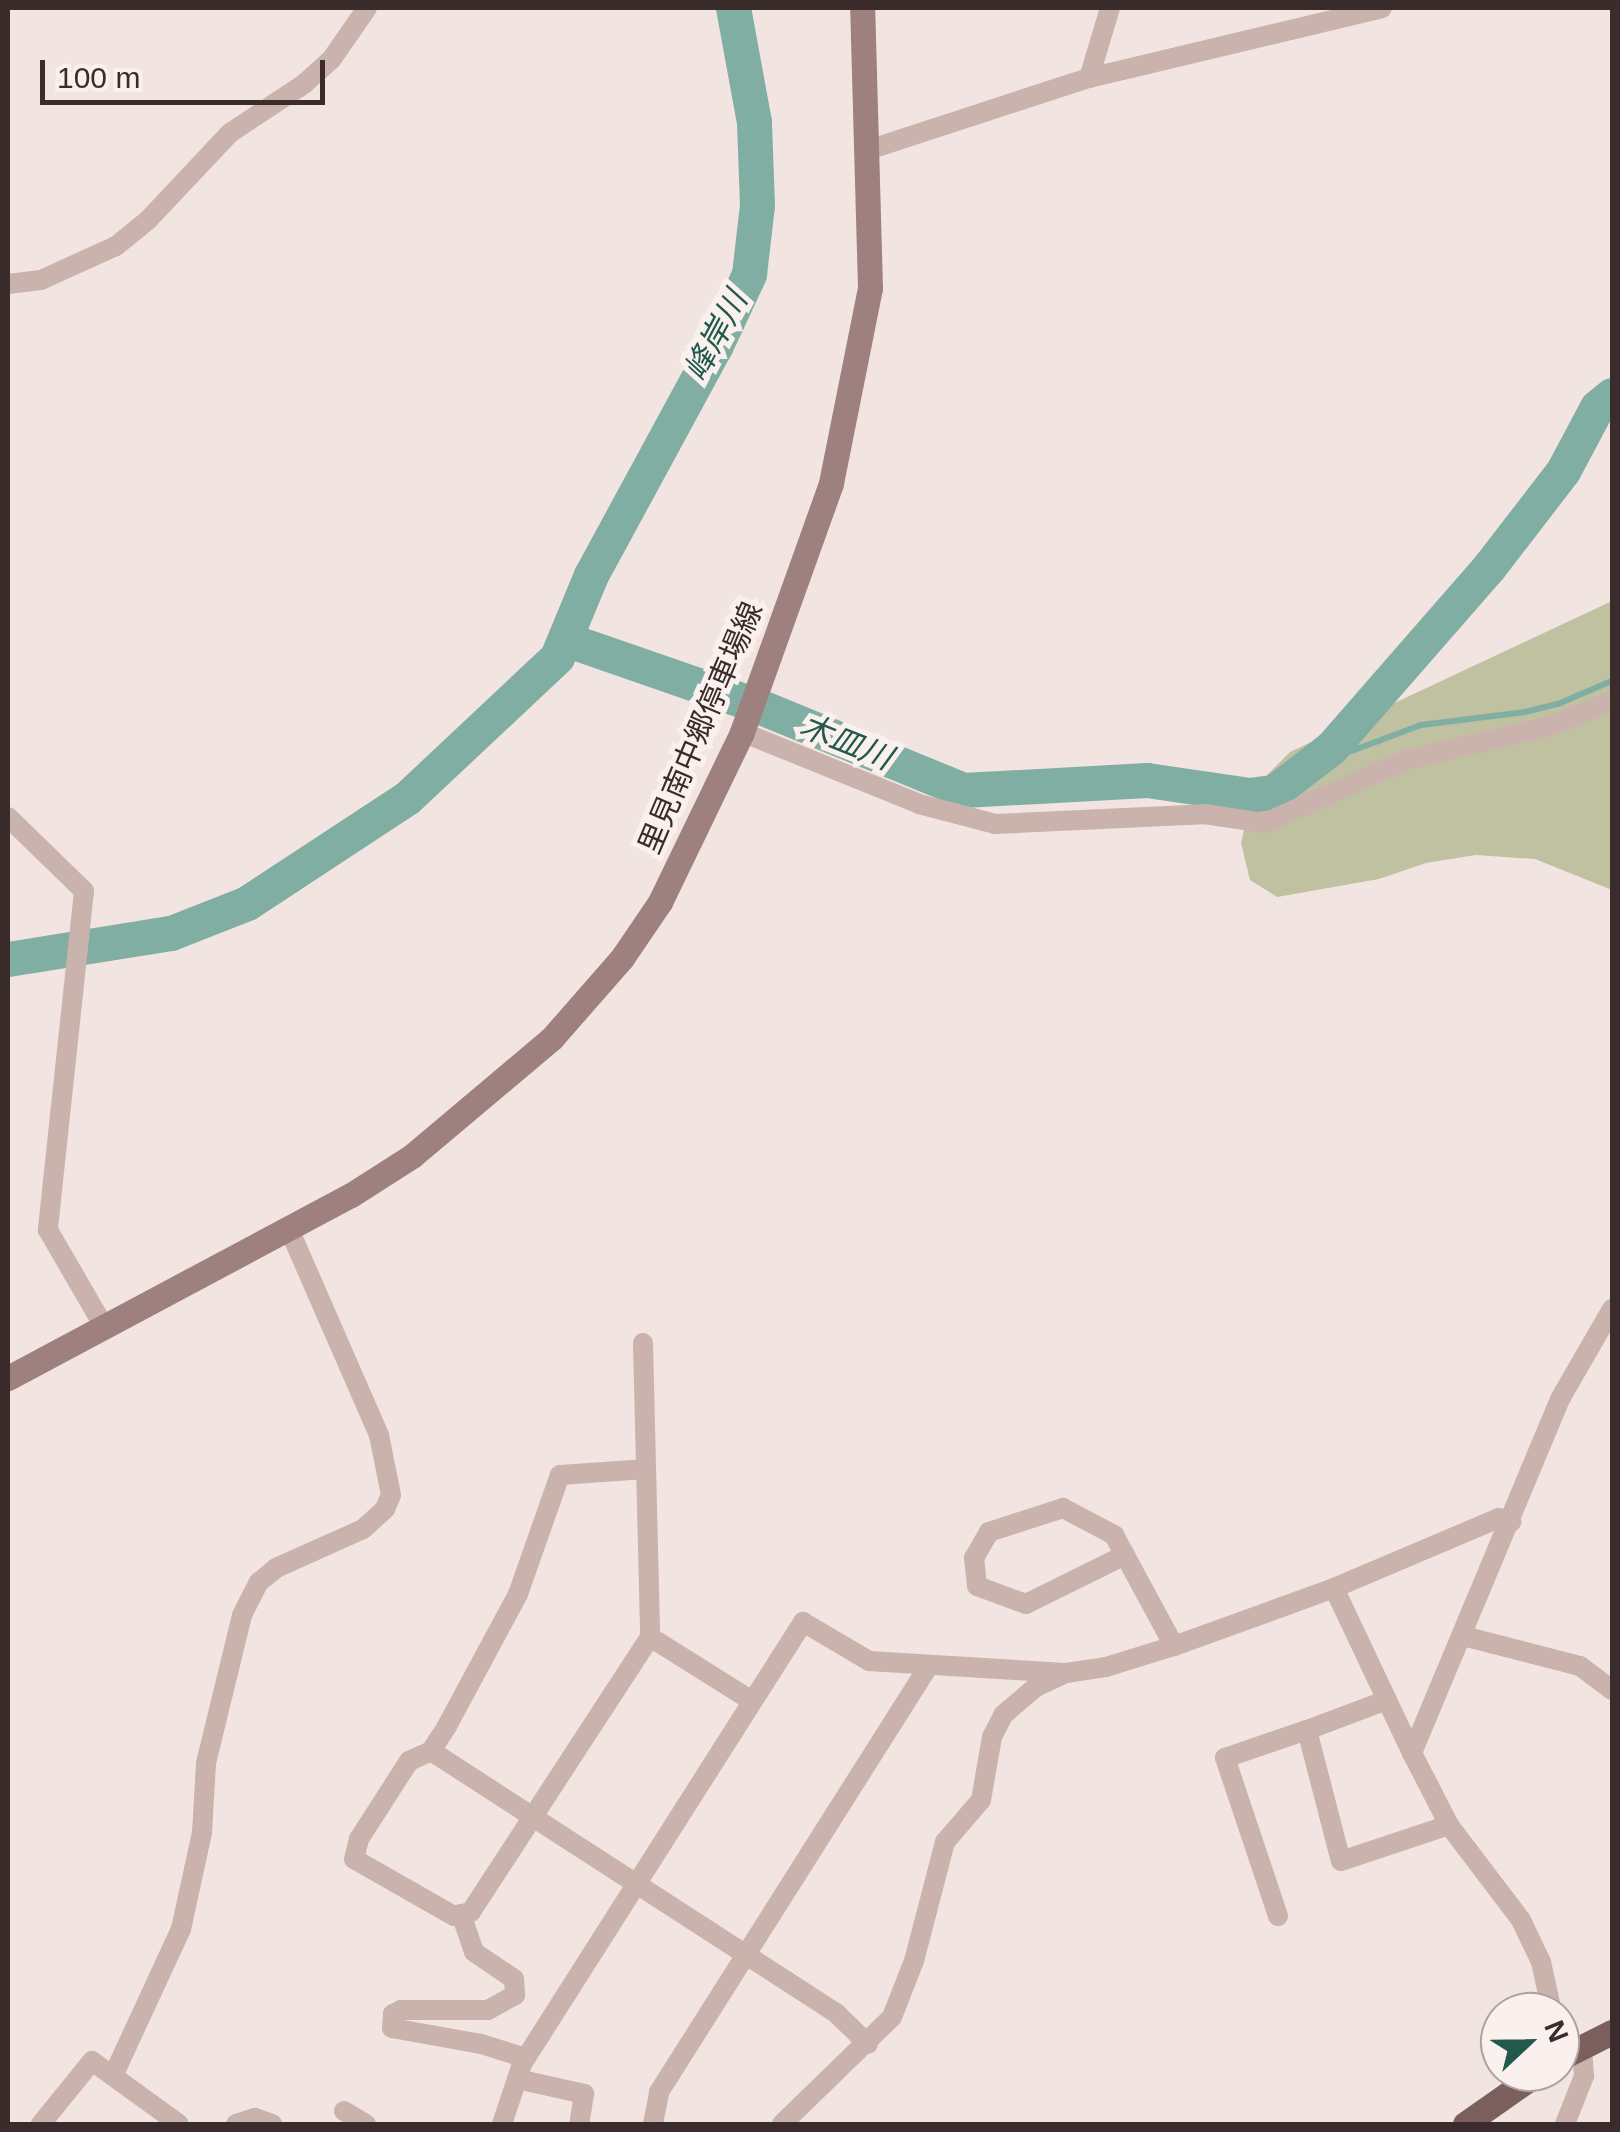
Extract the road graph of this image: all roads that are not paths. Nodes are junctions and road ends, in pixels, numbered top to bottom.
1 (367, 8) edge
2 (862, 8) edge
3 (1110, 8) edge
4 (1382, 8) edge
5 (1089, 78) junction
6 (865, 151) junction
7 (8, 284) edge
8 (1612, 701) edge
9 (743, 728) junction
10 (8, 817) edge
11 (288, 1226) junction
12 (1612, 1308) edge
13 (104, 1325) junction
14 (642, 1343) dead end
15 (8, 1378) edge
16 (646, 1468) junction
17 (1510, 1522) junction
18 (1125, 1555) junction
19 (1334, 1588) junction
20 (1464, 1636) junction
21 (650, 1637) junction
22 (1174, 1646) junction
23 (928, 1667) junction
24 (1066, 1673) junction
25 (1612, 1690) edge
26 (1387, 1700) junction
27 (752, 1701) junction
28 (1307, 1730) junction
29 (431, 1750) junction
30 (1412, 1754) junction
31 (532, 1817) junction
32 (1449, 1825) junction
33 (636, 1884) junction
34 (461, 1914) junction
35 (1278, 1916) dead end
36 (746, 1956) junction
37 (1548, 1992) edge
38 (1612, 2032) edge
39 (868, 2044) junction
40 (1580, 2048) edge
41 (526, 2058) junction
42 (113, 2076) junction
43 (517, 2080) junction
44 (1510, 2092) edge
45 (1578, 2092) edge
46 (344, 2111) dead end
47 (42, 2124) edge
48 (179, 2124) edge
49 (236, 2124) edge
50 (272, 2124) edge
51 (366, 2124) edge
52 (502, 2124) edge
53 (579, 2124) edge
54 (654, 2124) edge
55 (782, 2124) edge
56 (1465, 2124) edge
57 (1565, 2124) edge

1 - 7 street
2 - 6 main road, 里見南中郷停車場線
3 - 5 street
4 - 5 street
5 - 6 street
6 - 9 main road, 里見南中郷停車場線
8 - 9 street
9 - 11 main road, 里見南中郷停車場線
10 - 13 street
11 - 13 main road, 里見南中郷停車場線
11 - 42 street
12 - 17 street
13 - 15 main road, 里見南中郷停車場線
14 - 16 street
16 - 21 street
16 - 29 street
17 - 19 street
17 - 20 street
18 - 18 street
18 - 22 street
19 - 22 street
19 - 26 street
20 - 25 street
20 - 30 street
21 - 27 street
21 - 31 street
22 - 24 street
23 - 24 street
23 - 27 street
23 - 36 street
24 - 39 street
26 - 28 street
26 - 30 street
27 - 33 street
28 - 32 street
28 - 35 street
29 - 31 street
29 - 34 street
30 - 32 street
31 - 33 street
31 - 34 street
32 - 37 street
33 - 36 street
33 - 41 street
34 - 41 street
36 - 39 street
36 - 54 street
38 - 40 main road
39 - 55 street
41 - 43 street
42 - 47 street
42 - 48 street
43 - 52 street
43 - 53 street
44 - 56 main road
45 - 57 street
46 - 51 street
49 - 50 street

